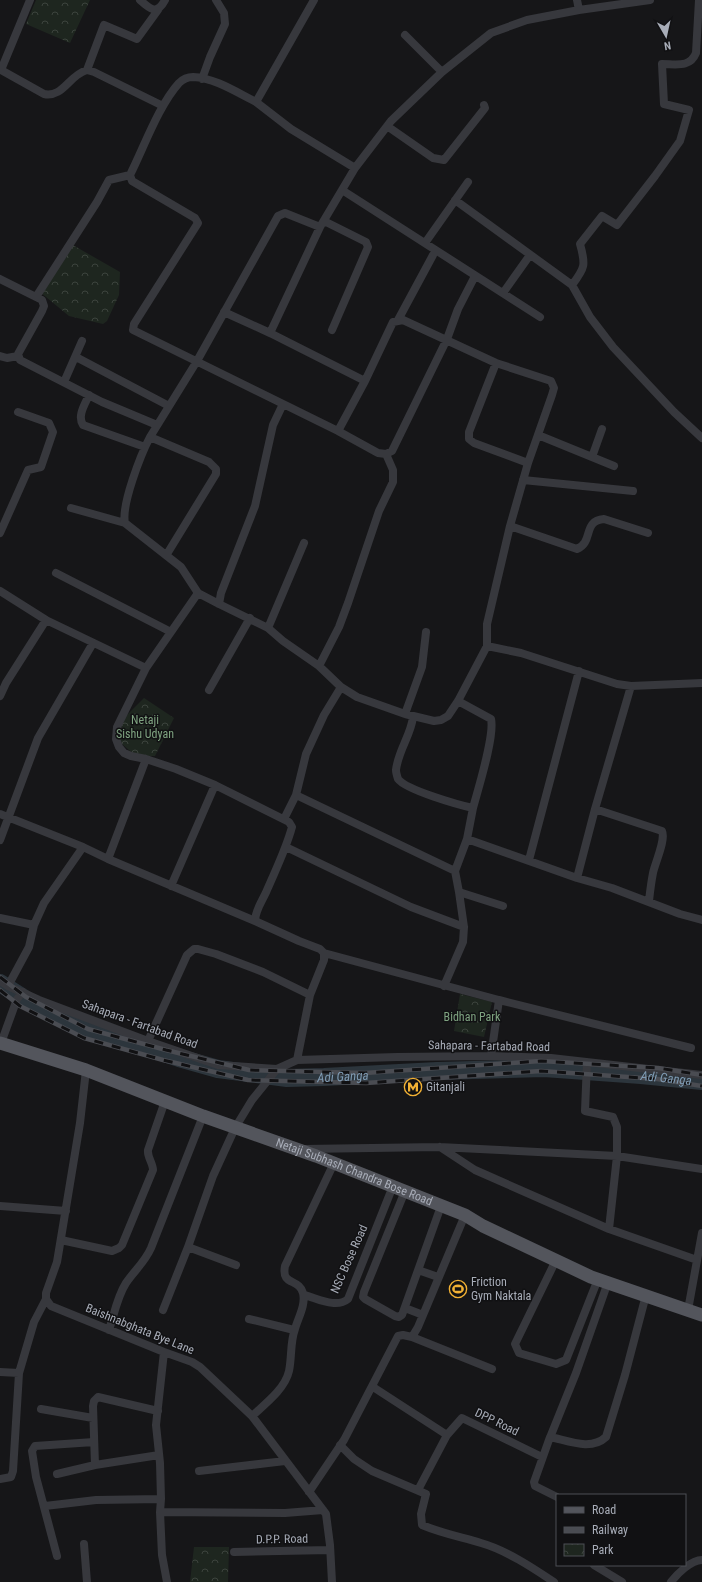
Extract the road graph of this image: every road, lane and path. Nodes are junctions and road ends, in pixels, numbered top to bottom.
1 (30, 0) edge
2 (140, 0) edge
3 (165, 0) edge
4 (216, 0) edge
5 (314, 0) edge
6 (577, 0) edge
7 (650, 0) edge
8 (698, 0) edge
9 (702, 1) edge
10 (158, 10) junction
11 (580, 10) junction
12 (405, 35) dead end
13 (1, 70) edge
14 (87, 70) junction
15 (442, 72) junction
16 (202, 79) junction
17 (256, 102) junction
18 (484, 105) dead end
19 (163, 106) junction
20 (387, 126) junction
21 (355, 168) junction
22 (130, 175) junction
23 (468, 182) dead end
24 (342, 190) junction
25 (455, 200) junction
26 (322, 224) junction
27 (425, 243) junction
28 (433, 255) dead end
29 (530, 255) junction
30 (475, 276) junction
31 (0, 279) edge
32 (572, 285) junction
33 (503, 293) junction
34 (36, 297) junction
35 (224, 312) junction
36 (540, 317) dead end
37 (398, 320) junction
38 (332, 330) dead end
39 (270, 334) junction
40 (447, 339) junction
41 (82, 341) dead end
42 (0, 356) edge
43 (18, 356) junction
44 (76, 357) junction
45 (197, 361) junction
46 (496, 362) junction
47 (364, 381) junction
48 (64, 382) junction
49 (89, 395) junction
50 (283, 404) junction
51 (169, 406) junction
52 (18, 412) dead end
53 (157, 425) junction
54 (602, 429) dead end
55 (338, 431) junction
56 (538, 435) junction
57 (150, 437) junction
58 (702, 438) edge
59 (145, 447) junction
60 (386, 454) junction
61 (592, 457) junction
62 (528, 463) junction
63 (614, 466) dead end
64 (523, 480) junction
65 (634, 491) dead end
66 (72, 508) dead end
67 (125, 523) junction
68 (510, 526) junction
69 (0, 533) edge
70 (648, 533) dead end
71 (304, 543) dead end
72 (166, 554) junction
73 (56, 573) dead end
74 (0, 591) edge
75 (198, 593) junction
76 (219, 604) junction
77 (250, 618) junction
78 (46, 620) junction
79 (268, 628) junction
80 (171, 632) junction
81 (426, 632) dead end
82 (93, 643) junction
83 (486, 646) junction
84 (319, 666) junction
85 (146, 668) junction
86 (579, 671) junction
87 (702, 683) edge
88 (631, 686) junction
89 (341, 687) junction
90 (209, 690) dead end
91 (0, 696) edge
92 (458, 702) junction
93 (410, 716) junction
94 (146, 759) junction
95 (215, 785) junction
96 (296, 795) junction
97 (473, 808) junction
98 (595, 809) junction
99 (0, 814) edge
100 (9, 818) junction
101 (284, 819) junction
102 (468, 839) junction
103 (0, 840) edge
104 (82, 847) junction
105 (286, 847) junction
106 (108, 859) junction
107 (528, 860) junction
108 (454, 871) junction
109 (577, 878) junction
110 (171, 886) junction
111 (459, 892) junction
112 (649, 901) junction
113 (503, 906) dead end
114 (0, 918) edge
115 (702, 920) edge
116 (255, 922) junction
117 (34, 925) junction
118 (464, 927) junction
119 (324, 953) junction
120 (0, 980) edge
121 (8, 986) junction
122 (444, 986) junction
123 (23, 992) junction
124 (310, 995) junction
125 (499, 1000) junction
126 (148, 1041) junction
127 (0, 1045) edge
128 (691, 1048) dead end
129 (491, 1056) junction
130 (297, 1060) junction
131 (587, 1068) junction
132 (86, 1070) junction
133 (276, 1070) junction
134 (702, 1075) edge
135 (166, 1101) junction
136 (203, 1116) junction
137 (235, 1128) junction
138 (439, 1147) junction
139 (297, 1149) junction
140 (617, 1156) junction
141 (334, 1163) junction
142 (702, 1169) edge
143 (393, 1186) junction
144 (405, 1192) junction
145 (0, 1206) edge
146 (441, 1206) junction
147 (66, 1211) junction
148 (465, 1215) junction
149 (609, 1229) junction
150 (702, 1233) edge
151 (61, 1240) junction
152 (188, 1247) junction
153 (556, 1260) junction
154 (697, 1260) junction
155 (236, 1265) dead end
156 (418, 1270) junction
157 (438, 1277) junction
158 (603, 1281) junction
159 (304, 1295) junction
160 (646, 1295) junction
161 (46, 1299) junction
162 (405, 1308) junction
163 (163, 1310) dead end
164 (688, 1310) junction
165 (423, 1315) junction
166 (702, 1315) edge
167 (249, 1319) dead end
168 (109, 1330) junction
169 (294, 1330) junction
170 (412, 1337) junction
171 (164, 1352) junction
172 (492, 1369) dead end
173 (0, 1372) edge
174 (19, 1373) junction
175 (372, 1387) junction
176 (42, 1409) dead end
177 (158, 1411) junction
178 (252, 1416) junction
179 (93, 1418) junction
180 (447, 1435) junction
181 (549, 1440) junction
182 (94, 1442) junction
183 (340, 1446) junction
184 (159, 1455) junction
185 (542, 1457) junction
186 (285, 1461) junction
187 (95, 1465) junction
188 (199, 1472) dead end
189 (57, 1474) dead end
190 (0, 1479) edge
191 (418, 1490) junction
192 (309, 1492) junction
193 (556, 1496) edge
194 (161, 1499) junction
195 (44, 1506) junction
196 (323, 1510) junction
197 (160, 1512) junction
198 (84, 1544) dead end
199 (330, 1550) junction
200 (234, 1552) dead end
201 (57, 1556) dead end
202 (702, 1560) edge
203 (596, 1566) edge
204 (87, 1582) edge
205 (167, 1582) edge
206 (332, 1582) edge
207 (554, 1582) edge
208 (622, 1582) edge
209 (671, 1582) edge

1 - 13 street
2 - 10 street
3 - 10 street
4 - 16 street
5 - 17 street
6 - 11 street
7 - 11 street
8 - 9 street
8 - 32 street
10 - 14 street
11 - 15 street
12 - 15 street
13 - 14 street
14 - 19 street
15 - 20 street
16 - 17 street
16 - 19 street
17 - 21 street
18 - 20 street
19 - 22 street
20 - 21 street
21 - 24 street
22 - 34 street
22 - 45 street
23 - 25 street
24 - 26 street
24 - 27 street
25 - 27 street
25 - 29 street
26 - 35 street
26 - 38 street
26 - 39 street
27 - 30 street
28 - 37 street
29 - 32 street
29 - 33 street
30 - 33 street
30 - 40 street
31 - 34 street
32 - 58 street
33 - 36 street
34 - 43 street
35 - 39 street
35 - 45 street
37 - 40 street
37 - 47 street
39 - 47 street
40 - 46 street
40 - 60 street
41 - 44 street
42 - 43 street
43 - 48 street
44 - 48 street
44 - 51 street
45 - 50 street
45 - 51 street
46 - 56 street
46 - 62 street
47 - 55 street
48 - 49 street
49 - 53 street
49 - 59 street
50 - 55 street
50 - 76 street
51 - 53 street
52 - 69 street
53 - 57 street
54 - 61 street
55 - 60 street
56 - 61 street
56 - 62 street
57 - 59 street
57 - 72 street
59 - 67 street
60 - 84 street
61 - 63 street
62 - 64 street
64 - 65 street
64 - 68 street
66 - 67 street
67 - 72 street
68 - 70 street
68 - 83 street
71 - 79 street
72 - 75 street
73 - 80 street
74 - 78 street
75 - 76 street
75 - 80 street
76 - 77 street
77 - 79 street
77 - 90 street
78 - 82 street
78 - 91 street
79 - 84 street
80 - 85 street
81 - 93 street
82 - 85 street
82 - 100 street
83 - 86 street
83 - 92 street
84 - 89 street
85 - 94 street
86 - 88 street
86 - 107 street
87 - 88 street
88 - 98 street
89 - 93 street
89 - 96 street
92 - 93 street
92 - 97 street
93 - 97 street
94 - 95 street
94 - 106 street
95 - 101 street
95 - 110 street
96 - 101 street
96 - 108 street
97 - 102 street
98 - 109 street
98 - 112 street
99 - 100 street
100 - 103 street
100 - 104 street
101 - 105 street
102 - 107 street
102 - 108 street
104 - 106 street
104 - 117 street
105 - 116 street
105 - 118 street
106 - 110 street
107 - 109 street
108 - 111 street
109 - 112 street
110 - 116 street
111 - 113 street
111 - 118 street
112 - 115 street
114 - 117 street
116 - 119 street
117 - 121 street
118 - 122 street
119 - 122 street
119 - 124 street
120 - 121 street, Sahapara - Fartabad Road
121 - 123 street, Sahapara - Fartabad Road
122 - 125 street
123 - 126 street, Sahapara - Fartabad Road
123 - 127 street
124 - 126 street
124 - 130 street
125 - 128 street
125 - 129 street
126 - 133 street, Sahapara - Fartabad Road
127 - 132 main road, Netaji Subhash Chandra Bose Road
129 - 130 street, Sahapara - Fartabad Road
129 - 131 street, Sahapara - Fartabad Road
130 - 133 street, Sahapara - Fartabad Road
131 - 134 street, Sahapara - Fartabad Road
131 - 140 street
132 - 135 main road, Netaji Subhash Chandra Bose Road
132 - 147 street
133 - 137 street
135 - 136 main road, Netaji Subhash Chandra Bose Road
135 - 151 street
136 - 137 main road, Netaji Subhash Chandra Bose Road
136 - 168 street
137 - 139 main road, Netaji Subhash Chandra Bose Road
137 - 152 street
138 - 139 street
138 - 140 street
138 - 149 street
139 - 141 main road, Netaji Subhash Chandra Bose Road
140 - 142 street
140 - 149 street
141 - 143 main road, Netaji Subhash Chandra Bose Road
141 - 159 street
143 - 144 main road, Netaji Subhash Chandra Bose Road
143 - 159 street, NSC Bose Road
144 - 146 main road, Netaji Subhash Chandra Bose Road
144 - 162 street
145 - 147 street
146 - 148 main road, Netaji Subhash Chandra Bose Road
146 - 156 street
147 - 151 street
148 - 153 main road, Netaji Subhash Chandra Bose Road
148 - 157 street
149 - 154 street
150 - 154 street
151 - 161 street
152 - 155 street
152 - 163 street
153 - 158 main road, Netaji Subhash Chandra Bose Road
153 - 158 street
154 - 164 street
156 - 157 street
156 - 162 street
157 - 165 street
158 - 160 main road, Netaji Subhash Chandra Bose Road
158 - 181 street
159 - 169 street
160 - 164 main road, Netaji Subhash Chandra Bose Road
160 - 181 street
161 - 168 street, Baishnabghata Bye Lane
161 - 174 street
162 - 165 street
164 - 166 main road, Netaji Subhash Chandra Bose Road
165 - 170 street
167 - 169 street
168 - 171 street, Baishnabghata Bye Lane
169 - 178 street
170 - 172 street
170 - 175 street
171 - 177 street
171 - 178 street, Baishnabghata Bye Lane
173 - 174 street
174 - 190 street
175 - 180 street
175 - 183 street
176 - 179 street
177 - 179 street
177 - 184 street
178 - 186 street, Baishnabghata Bye Lane
179 - 182 street
180 - 185 street, DPP Road
180 - 191 street
181 - 185 street
182 - 187 street
182 - 195 street
183 - 191 street
183 - 192 street
184 - 187 street
184 - 194 street
185 - 193 street
186 - 188 street
186 - 192 street, Baishnabghata Bye Lane
187 - 189 street
191 - 207 street
192 - 196 street, Baishnabghata Bye Lane
194 - 195 street
194 - 197 street
195 - 201 street
196 - 197 street
196 - 199 street, Baishnabghata Bye Lane
197 - 205 street
198 - 204 street
199 - 200 street, D.P.P. Road
199 - 206 street, Baishnabghata Bye Lane
202 - 209 street
203 - 208 street

